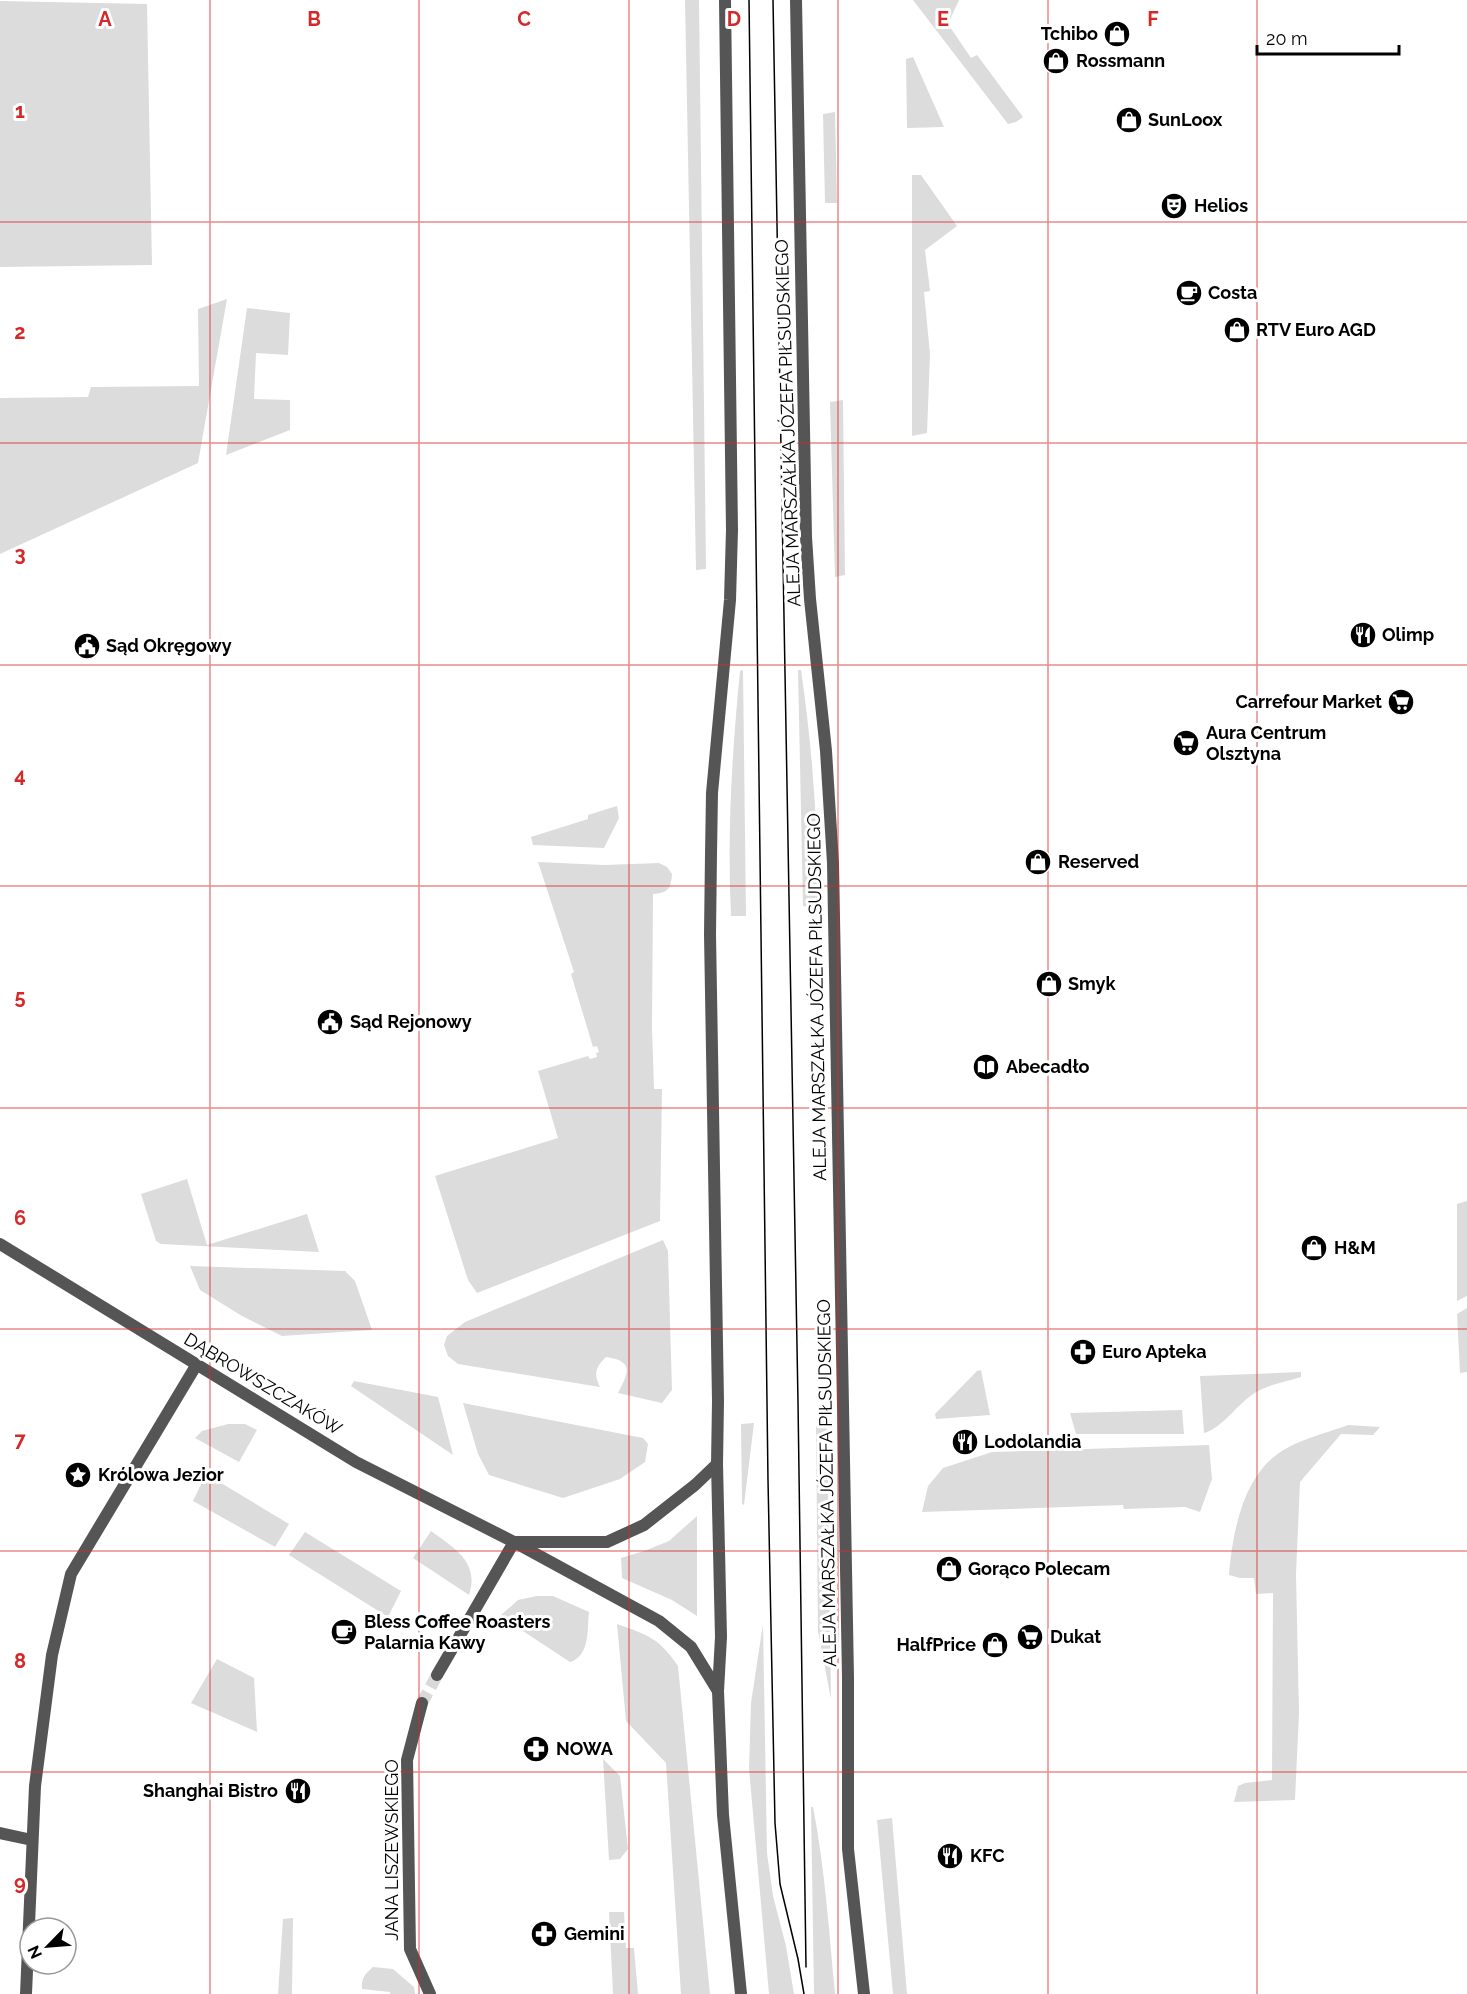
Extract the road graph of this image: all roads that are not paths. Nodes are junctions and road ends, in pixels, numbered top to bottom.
1 (724, 0) edge
2 (796, 0) edge
3 (0, 1244) edge
4 (196, 1364) junction
5 (717, 1464) junction
6 (514, 1542) junction
7 (437, 1675) tunnel mouth
8 (718, 1691) junction
9 (422, 1703) tunnel mouth
10 (0, 1833) edge
11 (32, 1840) junction
12 (26, 1994) edge
13 (430, 1994) edge
14 (741, 1994) edge
15 (864, 1994) edge

1 - 5 street
2 - 15 street, ALEJA MARSZAŁKA JÓZEFA PIŁSUDSKIEGO
3 - 4 street, DĄBROWSZCZAKÓW
4 - 6 street, DĄBROWSZCZAKÓW
4 - 11 street
5 - 6 street, DĄBROWSZCZAKÓW
5 - 8 street
6 - 7 street
6 - 8 street, DĄBROWSZCZAKÓW
8 - 14 street
9 - 13 street, JANA LISZEWSKIEGO
10 - 11 street
11 - 12 street

